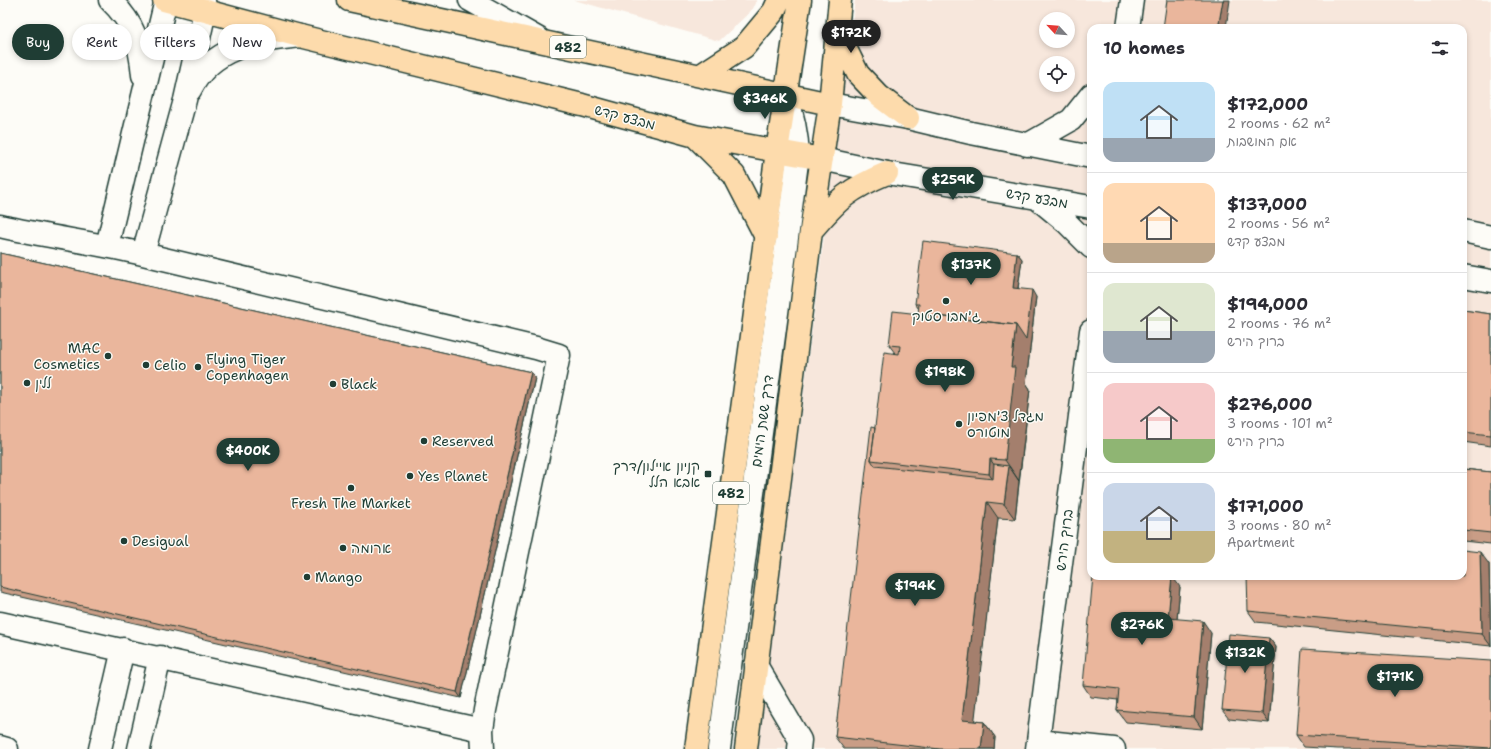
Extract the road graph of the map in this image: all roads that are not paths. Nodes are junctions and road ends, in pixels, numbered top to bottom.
1 (110, 0) edge
2 (165, 0) edge
3 (349, 0) edge
4 (470, 0) edge
5 (779, 0) edge
6 (800, 0) edge
7 (840, 0) edge
8 (1132, 0) edge
9 (204, 6) edge
10 (1129, 24) edge
11 (836, 29) junction
12 (300, 36) junction
13 (544, 41) junction
14 (701, 75) junction
15 (144, 92) junction
16 (786, 95) junction
17 (184, 100) junction
18 (1087, 100) edge
19 (830, 104) junction
20 (908, 118) junction
21 (695, 136) junction
22 (1027, 145) junction
23 (777, 151) junction
24 (798, 155) junction
25 (1087, 156) edge
26 (822, 159) junction
27 (887, 173) junction
28 (1036, 198) junction
29 (1087, 206) edge
30 (0, 226) edge
31 (811, 231) junction
32 (1467, 232) edge
33 (766, 237) junction
34 (1491, 237) edge
35 (1087, 243) edge
36 (108, 246) junction
37 (143, 254) junction
38 (1467, 277) edge
39 (1491, 281) edge
40 (1087, 362) edge
41 (0, 622) edge
42 (123, 648) junction
43 (160, 657) junction
44 (756, 665) junction
45 (483, 739) edge
46 (1037, 745) edge
47 (0, 746) edge
48 (7, 749) edge
49 (100, 749) edge
50 (139, 749) edge
51 (696, 749) edge
52 (719, 749) edge
53 (746, 749) edge
54 (799, 749) edge
55 (1114, 749) edge

1 - 15 street
2 - 9 main road, מבצע קדש
2 - 15 street
3 - 13 main road, 482
4 - 13 street
5 - 14 main road
6 - 16 main road, דרך ששת הימים
7 - 11 main road, דרך ששת הימים
8 - 10 street
9 - 12 main road, מבצע קדש
9 - 17 street
11 - 19 main road, דרך ששת הימים
11 - 20 main road
12 - 17 street
12 - 21 main road, מבצע קדש
13 - 14 main road, 482
14 - 16 main road, 482
15 - 36 street
16 - 19 main road, 482
16 - 23 main road, דרך ששת הימים
16 - 24 street, דרך ששת הימים
17 - 37 street
18 - 22 street
19 - 20 street
19 - 26 main road, דרך ששת הימים
20 - 22 street
21 - 23 main road, מבצע קדש
21 - 33 main road
22 - 25 street
23 - 24 main road, מבצע קדש
23 - 33 main road, דרך ששת הימים / 482
24 - 26 main road, מבצע קדש
24 - 52 street, דרך ששת הימים
26 - 27 street, מבצע קדש
26 - 31 main road, דרך ששת הימים
27 - 28 street, מבצע קדש
27 - 31 main road
28 - 29 street, מבצע קדש
28 - 35 street
30 - 36 street
31 - 44 main road, דרך ששת הימים
32 - 34 street
33 - 51 main road, דרך ששת הימים / 482
36 - 37 street
37 - 45 street
38 - 39 street
40 - 46 street, ברוך הירש
41 - 42 street
42 - 43 street
42 - 49 street
43 - 45 street
43 - 50 street
44 - 53 main road, דרך ששת הימים
44 - 54 street
46 - 55 street
47 - 48 street

